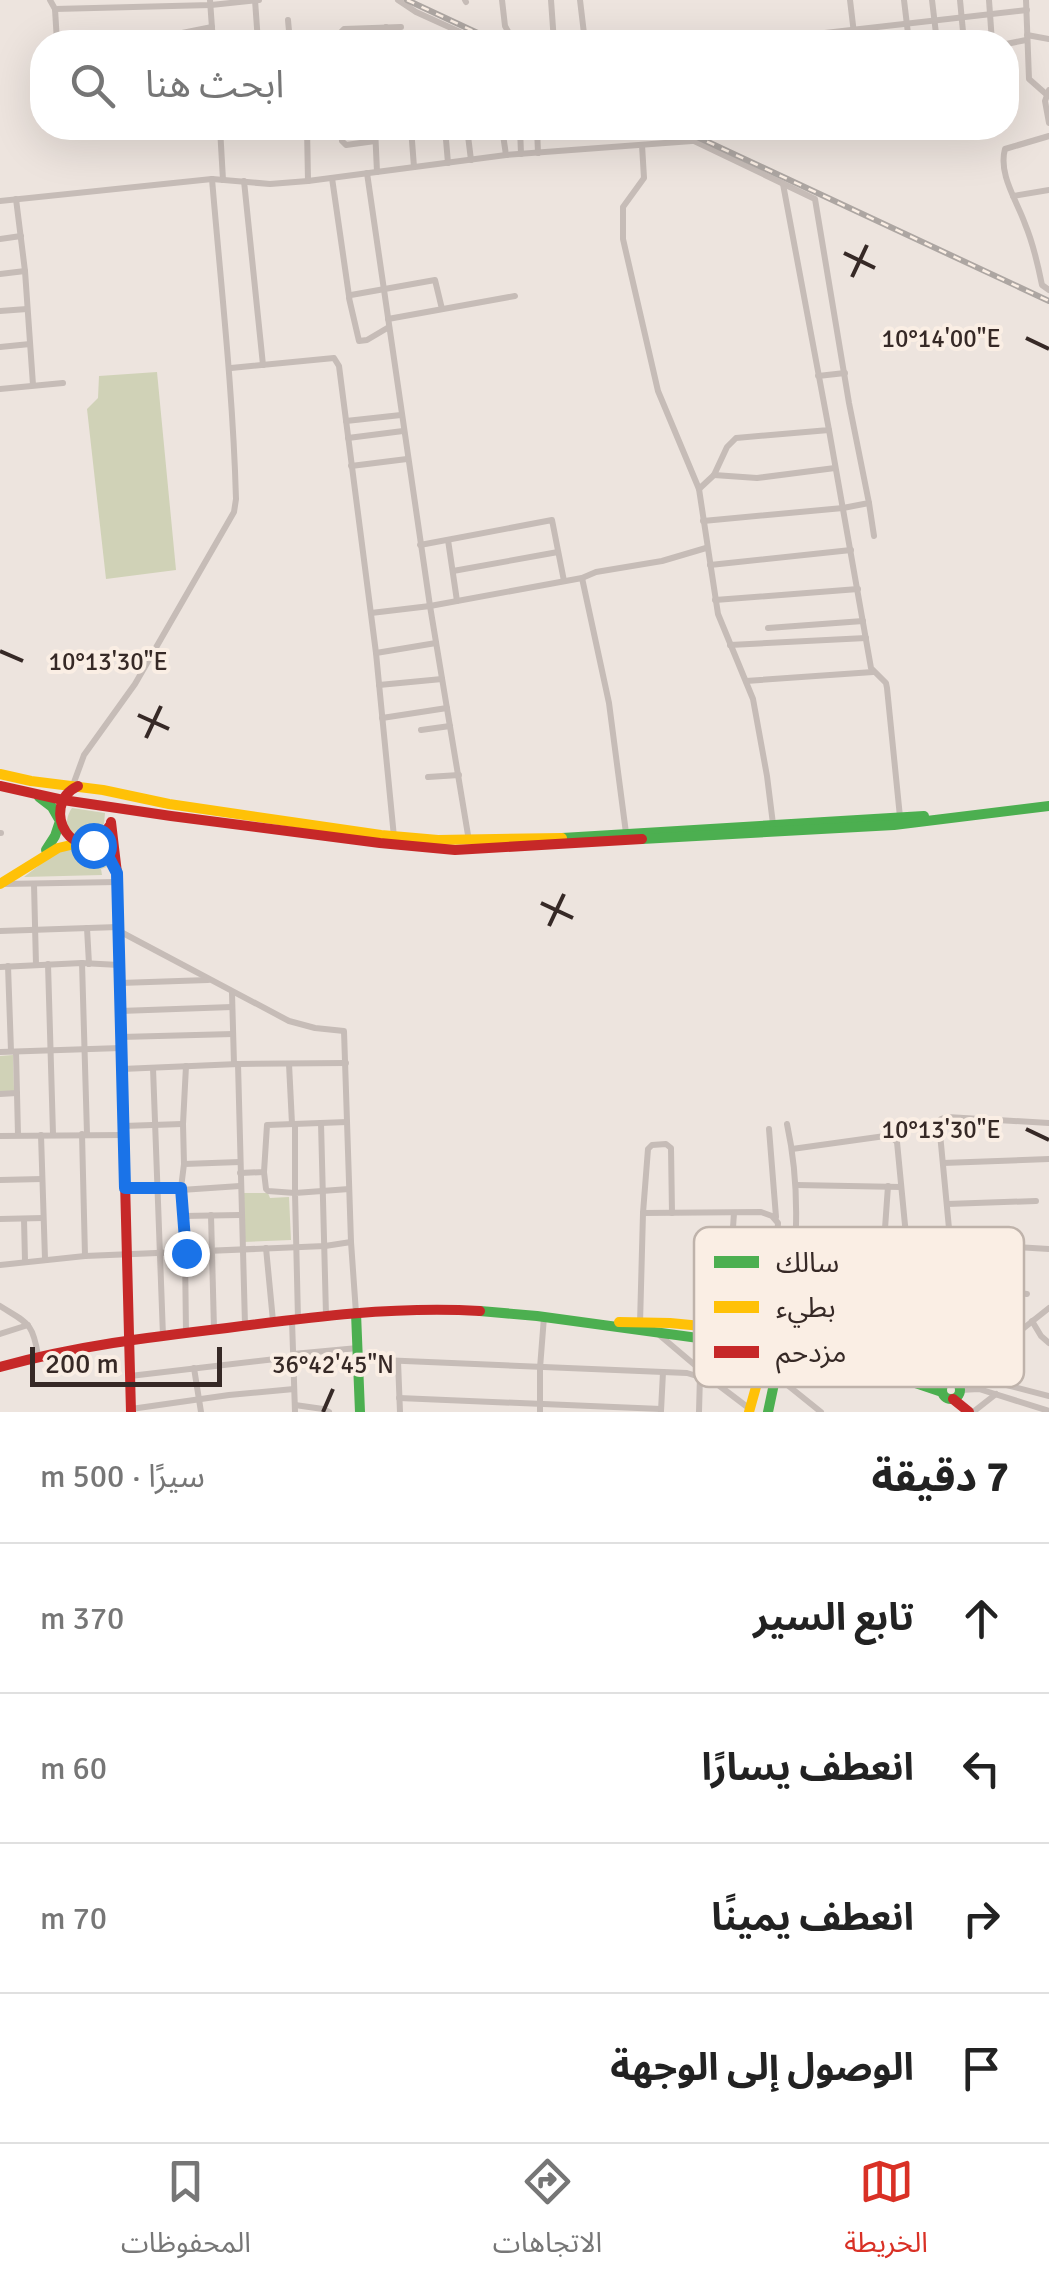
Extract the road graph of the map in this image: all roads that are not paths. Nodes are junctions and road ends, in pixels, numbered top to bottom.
1 (50, 0) edge
2 (257, 0) edge
3 (398, 0) edge
4 (502, 0) edge
5 (551, 0) edge
6 (580, 0) edge
7 (850, 0) edge
8 (904, 0) edge
9 (932, 0) edge
10 (960, 0) edge
11 (989, 0) edge
12 (1026, 0) edge
13 (211, 2) edge
14 (175, 3) edge
15 (124, 4) edge
16 (55, 9) junction
17 (1027, 10) junction
18 (990, 14) junction
19 (962, 18) junction
20 (288, 20) dead end
21 (934, 21) junction
22 (907, 24) junction
23 (386, 26) junction
24 (400, 26) dead end
25 (212, 27) junction
26 (56, 30) edge
27 (197, 30) edge
28 (212, 30) edge
29 (258, 30) edge
30 (289, 30) edge
31 (343, 30) edge
32 (386, 30) edge
33 (456, 30) edge
34 (506, 30) edge
35 (553, 30) edge
36 (584, 30) edge
37 (853, 30) joint
38 (908, 30) edge
39 (935, 30) edge
40 (963, 30) edge
41 (991, 30) edge
42 (1026, 38) junction
43 (1049, 38) edge
44 (1019, 40) edge
45 (1048, 92) edge
46 (1049, 123) edge
47 (1049, 136) edge
48 (221, 140) edge
49 (308, 140) edge
50 (342, 140) edge
51 (376, 140) joint
52 (412, 140) edge
53 (446, 140) edge
54 (468, 140) edge
55 (504, 140) edge
56 (521, 140) edge
57 (537, 140) edge
58 (692, 141) joint
59 (642, 145) junction
60 (538, 153) junction
61 (522, 154) junction
62 (506, 155) junction
63 (471, 160) junction
64 (448, 162) junction
65 (414, 167) junction
66 (377, 172) junction
67 (367, 173) junction
68 (332, 178) junction
69 (212, 179) junction
70 (223, 180) junction
71 (308, 180) junction
72 (244, 181) junction
73 (783, 184) junction
74 (1049, 190) edge
75 (1013, 196) junction
76 (16, 199) junction
77 (0, 201) edge
78 (21, 236) junction
79 (0, 239) edge
80 (25, 271) junction
81 (0, 274) edge
82 (383, 289) junction
83 (1049, 290) edge
84 (515, 296) dead end
85 (349, 298) junction
86 (27, 309) junction
87 (442, 309) junction
88 (0, 311) edge
89 (388, 323) junction
90 (30, 344) junction
91 (0, 347) edge
92 (263, 365) junction
93 (230, 368) junction
94 (845, 373) junction
95 (818, 376) junction
96 (63, 383) dead end
97 (33, 385) junction
98 (0, 389) edge
99 (401, 415) junction
100 (346, 420) junction
101 (829, 430) junction
102 (403, 431) junction
103 (348, 438) junction
104 (408, 460) junction
105 (351, 466) junction
106 (836, 468) junction
107 (714, 475) junction
108 (699, 488) junction
109 (870, 503) junction
110 (843, 508) junction
111 (702, 521) junction
112 (874, 536) dead end
113 (448, 540) junction
114 (420, 545) junction
115 (706, 548) junction
116 (850, 550) junction
117 (558, 552) junction
118 (710, 565) junction
119 (453, 572) junction
120 (582, 578) junction
121 (564, 581) junction
122 (858, 589) junction
123 (457, 600) junction
124 (715, 600) junction
125 (430, 606) junction
126 (371, 613) junction
127 (863, 621) junction
128 (768, 628) dead end
129 (866, 638) junction
130 (436, 643) junction
131 (730, 645) junction
132 (376, 653) junction
133 (873, 672) junction
134 (442, 679) junction
135 (746, 681) junction
136 (379, 685) junction
137 (447, 708) junction
138 (382, 718) junction
139 (450, 726) junction
140 (421, 730) dead end
141 (0, 774) edge
142 (459, 775) junction
143 (428, 777) dead end
144 (0, 786) edge
145 (76, 786) junction
146 (103, 790) junction
147 (32, 794) junction
148 (63, 800) junction
149 (1049, 806) edge
150 (115, 807) junction
151 (900, 817) junction
152 (937, 818) junction
153 (60, 820) junction
154 (111, 822) junction
155 (773, 824) junction
156 (626, 833) junction
157 (394, 837) junction
158 (470, 841) junction
159 (84, 843) junction
160 (42, 857) junction
161 (117, 878) junction
162 (0, 884) edge
163 (34, 884) junction
164 (87, 928) junction
165 (118, 929) junction
166 (0, 930) edge
167 (35, 930) junction
168 (86, 963) junction
169 (48, 964) junction
170 (119, 964) junction
171 (36, 965) junction
172 (4, 966) edge
173 (210, 980) junction
174 (120, 983) junction
175 (232, 992) junction
176 (232, 1007) junction
177 (0, 1008) edge
178 (10, 1008) junction
179 (120, 1011) junction
180 (233, 1034) junction
181 (121, 1043) junction
182 (84, 1049) junction
183 (50, 1050) junction
184 (13, 1051) junction
185 (0, 1052) edge
186 (346, 1063) junction
187 (236, 1064) junction
188 (289, 1064) junction
189 (186, 1066) junction
190 (153, 1068) junction
191 (122, 1069) junction
192 (17, 1093) junction
193 (0, 1094) edge
194 (347, 1122) junction
195 (321, 1123) junction
196 (1049, 1123) edge
197 (183, 1124) junction
198 (293, 1124) junction
199 (787, 1124) dead end
200 (154, 1125) junction
201 (769, 1129) dead end
202 (124, 1131) junction
203 (53, 1134) junction
204 (84, 1134) junction
205 (18, 1135) junction
206 (41, 1135) junction
207 (0, 1136) edge
208 (792, 1149) junction
209 (1049, 1159) edge
210 (240, 1162) junction
211 (184, 1164) junction
212 (943, 1164) junction
213 (264, 1172) junction
214 (240, 1173) junction
215 (42, 1179) junction
216 (0, 1180) edge
217 (796, 1185) junction
218 (240, 1186) junction
219 (888, 1186) junction
220 (901, 1187) junction
221 (125, 1188) junction
222 (156, 1188) junction
223 (181, 1189) junction
224 (349, 1189) junction
225 (324, 1191) junction
226 (295, 1193) junction
227 (1036, 1201) dead end
228 (947, 1204) junction
229 (886, 1206) junction
230 (904, 1206) junction
231 (672, 1212) junction
232 (643, 1213) junction
233 (734, 1213) junction
234 (211, 1215) junction
235 (240, 1215) junction
236 (183, 1216) junction
237 (24, 1218) junction
238 (43, 1218) junction
239 (776, 1218) junction
240 (0, 1219) edge
241 (733, 1227) edge
242 (778, 1227) edge
243 (798, 1227) edge
244 (884, 1227) edge
245 (905, 1227) edge
246 (949, 1227) edge
247 (351, 1242) junction
248 (296, 1246) junction
249 (324, 1246) junction
250 (266, 1248) junction
251 (1024, 1248) edge
252 (242, 1250) junction
253 (1049, 1250) edge
254 (211, 1252) junction
255 (186, 1253) junction
256 (159, 1254) junction
257 (127, 1255) junction
258 (85, 1256) junction
259 (45, 1259) junction
260 (26, 1261) junction
261 (0, 1265) edge
262 (0, 1306) edge
263 (1049, 1308) edge
264 (356, 1312) junction
265 (326, 1315) junction
266 (544, 1317) junction
267 (295, 1319) junction
268 (1032, 1321) junction
269 (273, 1322) junction
270 (29, 1324) junction
271 (244, 1326) junction
272 (640, 1326) junction
273 (694, 1326) edge
274 (1024, 1328) edge
275 (214, 1329) junction
276 (186, 1333) junction
277 (0, 1334) edge
278 (657, 1334) junction
279 (162, 1336) junction
280 (694, 1338) edge
281 (129, 1340) junction
282 (1049, 1343) edge
283 (358, 1353) junction
284 (293, 1355) junction
285 (38, 1356) junction
286 (398, 1360) junction
287 (694, 1366) edge
288 (0, 1368) edge
289 (194, 1368) junction
290 (540, 1368) junction
291 (663, 1372) junction
292 (694, 1375) edge
293 (130, 1376) junction
294 (719, 1387) edge
295 (772, 1387) edge
296 (790, 1387) edge
297 (1016, 1387) edge
298 (294, 1389) junction
299 (957, 1390) edge
300 (997, 1394) junction
301 (1049, 1396) edge
302 (399, 1398) junction
303 (199, 1401) junction
304 (540, 1408) edge
305 (295, 1409) edge
306 (131, 1410) edge
307 (661, 1410) edge
308 (749, 1410) edge
309 (1049, 1411) edge
310 (201, 1412) edge
311 (329, 1412) edge
312 (360, 1412) edge
313 (400, 1412) edge
314 (768, 1412) edge
315 (821, 1412) edge
316 (973, 1412) edge

1 - 16 street
2 - 13 street
2 - 29 street
3 - 33 street
4 - 34 street
5 - 35 street
6 - 36 street
7 - 37 street
8 - 22 street
9 - 21 street
10 - 19 street
11 - 18 street
12 - 17 street
13 - 14 street
13 - 25 street
14 - 15 street
15 - 16 street
16 - 26 street
17 - 18 street
17 - 42 street
18 - 19 street
18 - 41 street
19 - 21 street
19 - 40 street
20 - 30 street
21 - 22 street
21 - 39 street
22 - 37 street
22 - 38 street
23 - 24 street
23 - 31 street
23 - 32 street
25 - 27 street
25 - 28 street
42 - 43 street
42 - 44 street
42 - 45 street
45 - 46 street
47 - 75 street
48 - 70 street
49 - 71 street
50 - 51 street
51 - 66 street
52 - 65 street
53 - 64 street
54 - 63 street
55 - 62 street
56 - 61 street
57 - 60 street
58 - 59 street
58 - 73 street
59 - 60 street
59 - 108 street
60 - 61 street
61 - 62 street
62 - 63 street
63 - 64 street
64 - 65 street
65 - 66 street
66 - 67 street
67 - 68 street
67 - 82 street
68 - 71 street
68 - 85 street
69 - 70 street
69 - 76 street
69 - 93 street
70 - 72 street
71 - 72 street
72 - 92 street
73 - 94 street
73 - 95 street
74 - 75 street
75 - 83 street
76 - 77 street
76 - 78 street
78 - 79 street
78 - 80 street
80 - 81 street
80 - 86 street
82 - 85 street
82 - 87 street
82 - 89 street
84 - 87 street
85 - 89 street
86 - 88 street
86 - 90 street
87 - 89 street
89 - 99 street
90 - 91 street
90 - 97 street
92 - 93 street
92 - 100 street
93 - 145 street
94 - 95 street
94 - 109 street
95 - 101 street
96 - 97 street
97 - 98 street
99 - 100 street
99 - 102 street
100 - 103 street
101 - 106 street
101 - 107 street
102 - 103 street
102 - 104 street
103 - 105 street
104 - 105 street
104 - 114 street
105 - 126 street
106 - 107 street
106 - 110 street
107 - 108 street
108 - 111 street
109 - 110 street
109 - 112 street
110 - 111 street
110 - 116 street
111 - 115 street
113 - 114 street
113 - 117 street
113 - 119 street
114 - 125 street
115 - 118 street
115 - 120 street
116 - 118 street
116 - 122 street
117 - 119 street
117 - 121 street
118 - 124 street
119 - 123 street
120 - 121 street
120 - 156 street
121 - 123 street
122 - 124 street
122 - 127 street
123 - 125 street
124 - 131 street
125 - 126 street
125 - 130 street
126 - 132 street
127 - 128 street
127 - 129 street
129 - 131 street
129 - 133 street
130 - 132 street
130 - 134 street
131 - 135 street
132 - 136 street
133 - 135 street
133 - 151 street
134 - 136 street
134 - 137 street
135 - 155 street
136 - 138 street
137 - 138 street
137 - 139 street
138 - 157 street
139 - 140 street
139 - 142 street
141 - 145 main road
142 - 143 street
142 - 158 street
144 - 147 main road
145 - 146 main road
145 - 148 main road
146 - 150 main road
146 - 157 main road
147 - 148 main road
147 - 153 main road
148 - 150 main road
148 - 153 main road
149 - 152 main road
150 - 152 main road
150 - 154 main road
151 - 152 main road
151 - 155 main road
153 - 159 main road
153 - 160 main road
154 - 159 main road
154 - 161 main road
155 - 156 main road
156 - 158 main road
157 - 158 main road
159 - 160 main road
159 - 161 main road
160 - 162 main road
161 - 163 street
161 - 165 main road
162 - 163 street
163 - 167 street
164 - 165 street
164 - 167 street
164 - 168 street
165 - 170 main road
165 - 173 street
166 - 167 street
167 - 171 street
168 - 169 street
168 - 170 street
168 - 182 street
169 - 171 street
169 - 183 street
170 - 174 main road
171 - 172 street
172 - 178 street
173 - 174 street
173 - 175 street
174 - 179 main road
175 - 176 street
175 - 186 street
176 - 179 street
176 - 180 street
177 - 178 street
178 - 184 street
179 - 181 main road
180 - 181 street
180 - 187 street
181 - 182 street
181 - 191 main road
182 - 183 street
182 - 204 street
183 - 184 street
183 - 203 street
184 - 185 street
184 - 192 street
186 - 188 street
186 - 194 street
187 - 188 street
187 - 189 street
187 - 210 street
188 - 198 street
189 - 190 street
189 - 197 street
190 - 191 street
190 - 200 street
191 - 202 main road
192 - 193 street
192 - 205 street
194 - 195 street
194 - 224 street
195 - 198 street
195 - 225 street
196 - 212 street
197 - 200 street
197 - 211 street
198 - 213 street
198 - 226 street
199 - 208 street
200 - 202 street
200 - 222 street
201 - 239 street
202 - 204 street
202 - 221 main road
203 - 204 street
203 - 206 street
204 - 258 street
205 - 206 street
205 - 207 street
206 - 215 street
208 - 217 street
208 - 220 street
209 - 212 street
210 - 211 street
210 - 214 street
211 - 223 street
212 - 228 street
213 - 214 street
213 - 226 street
214 - 218 street
215 - 216 street
215 - 238 street
217 - 219 street
217 - 243 street
218 - 223 street
218 - 235 street
219 - 220 street
219 - 229 street
220 - 230 street
221 - 222 street
221 - 257 main road
222 - 223 street
222 - 256 street
223 - 236 street
224 - 225 street
224 - 247 street
225 - 226 street
225 - 249 street
226 - 248 street
227 - 228 street
228 - 246 street
229 - 230 street
229 - 244 street
230 - 245 street
231 - 232 street
231 - 232 street
231 - 233 street
232 - 272 street
233 - 239 street
233 - 241 street
234 - 235 street
234 - 236 street
234 - 254 street
235 - 252 street
236 - 255 street
237 - 238 street
237 - 240 street
237 - 260 street
238 - 259 street
239 - 242 street
247 - 249 street
247 - 264 street
248 - 249 street
248 - 250 street
248 - 267 street
249 - 265 street
250 - 252 street
250 - 269 street
251 - 253 street
252 - 254 street
252 - 271 street
254 - 255 street
254 - 275 street
255 - 256 street
255 - 276 street
256 - 257 street
256 - 279 street
257 - 258 street
257 - 281 main road
258 - 259 street
259 - 260 street
260 - 261 street
262 - 270 street
263 - 268 street
264 - 265 main road
264 - 266 main road
264 - 283 main road
265 - 267 main road
266 - 272 main road
266 - 290 street
267 - 269 main road
267 - 284 street
268 - 274 street
268 - 282 street
269 - 271 main road
270 - 277 street
270 - 285 street
271 - 275 main road
272 - 273 main road
272 - 278 main road
275 - 276 main road
276 - 279 main road
278 - 280 main road
278 - 287 street
279 - 281 main road
281 - 285 main road
281 - 293 main road
283 - 284 street
283 - 286 street
283 - 312 main road
284 - 289 street
284 - 298 street
285 - 288 main road
286 - 290 street
286 - 302 street
289 - 293 street
289 - 303 street
290 - 291 street
290 - 304 street
291 - 292 street
291 - 307 street
293 - 306 main road
294 - 308 street
295 - 314 main road
296 - 315 street
297 - 301 street
298 - 303 street
298 - 305 street
299 - 300 street
300 - 309 street
300 - 316 street
302 - 304 street
302 - 313 street
303 - 306 street
303 - 310 street
304 - 307 street
305 - 311 street

